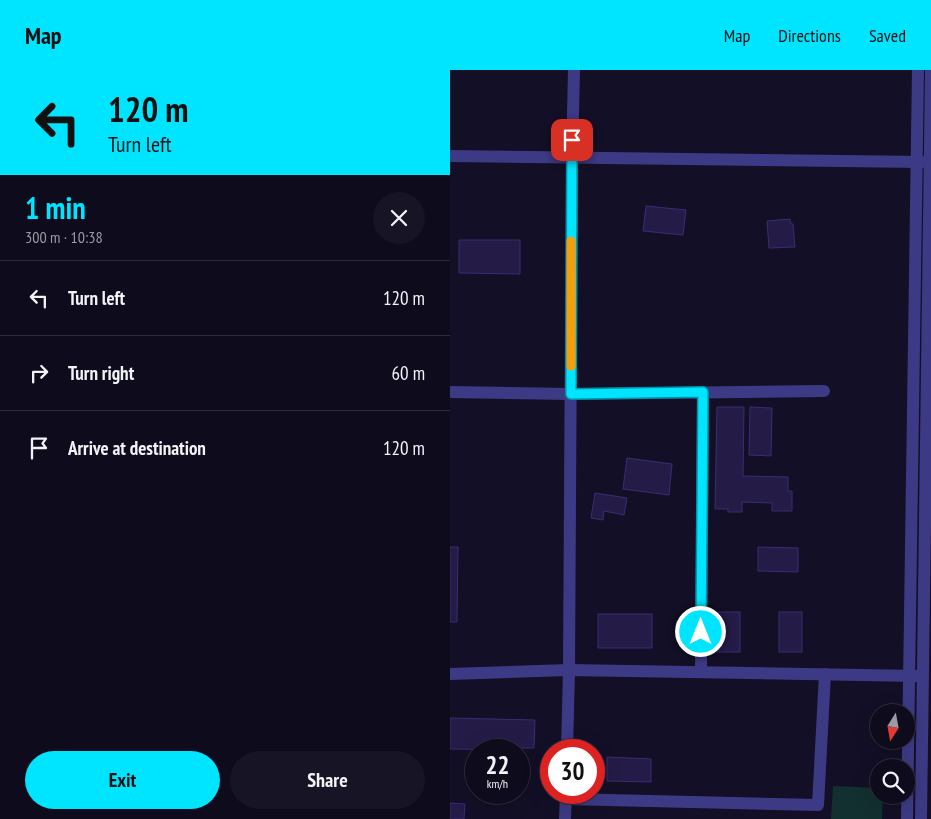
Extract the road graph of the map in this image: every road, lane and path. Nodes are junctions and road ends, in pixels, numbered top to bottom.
1 (574, 70) edge
2 (918, 70) edge
3 (931, 70) edge
4 (450, 156) edge
5 (572, 158) junction
6 (922, 162) junction
7 (824, 391) dead end
8 (450, 392) edge
9 (703, 392) junction
10 (571, 394) junction
11 (569, 670) junction
12 (701, 671) junction
13 (450, 674) edge
14 (825, 674) junction
15 (909, 676) junction
16 (923, 676) junction
17 (567, 739) edge
18 (605, 798) edge
19 (566, 804) edge
20 (565, 819) edge
21 (907, 819) edge
22 (921, 819) edge

1 - 5 street
2 - 6 street
3 - 6 street
4 - 5 street
5 - 6 street
5 - 10 street
6 - 15 street
6 - 16 street
7 - 9 street
8 - 10 street
9 - 10 street
9 - 12 street
10 - 11 street
11 - 12 street
11 - 13 street
11 - 17 street
12 - 14 street
14 - 15 street
14 - 18 street
15 - 16 street
15 - 21 street
16 - 22 street
19 - 20 street

